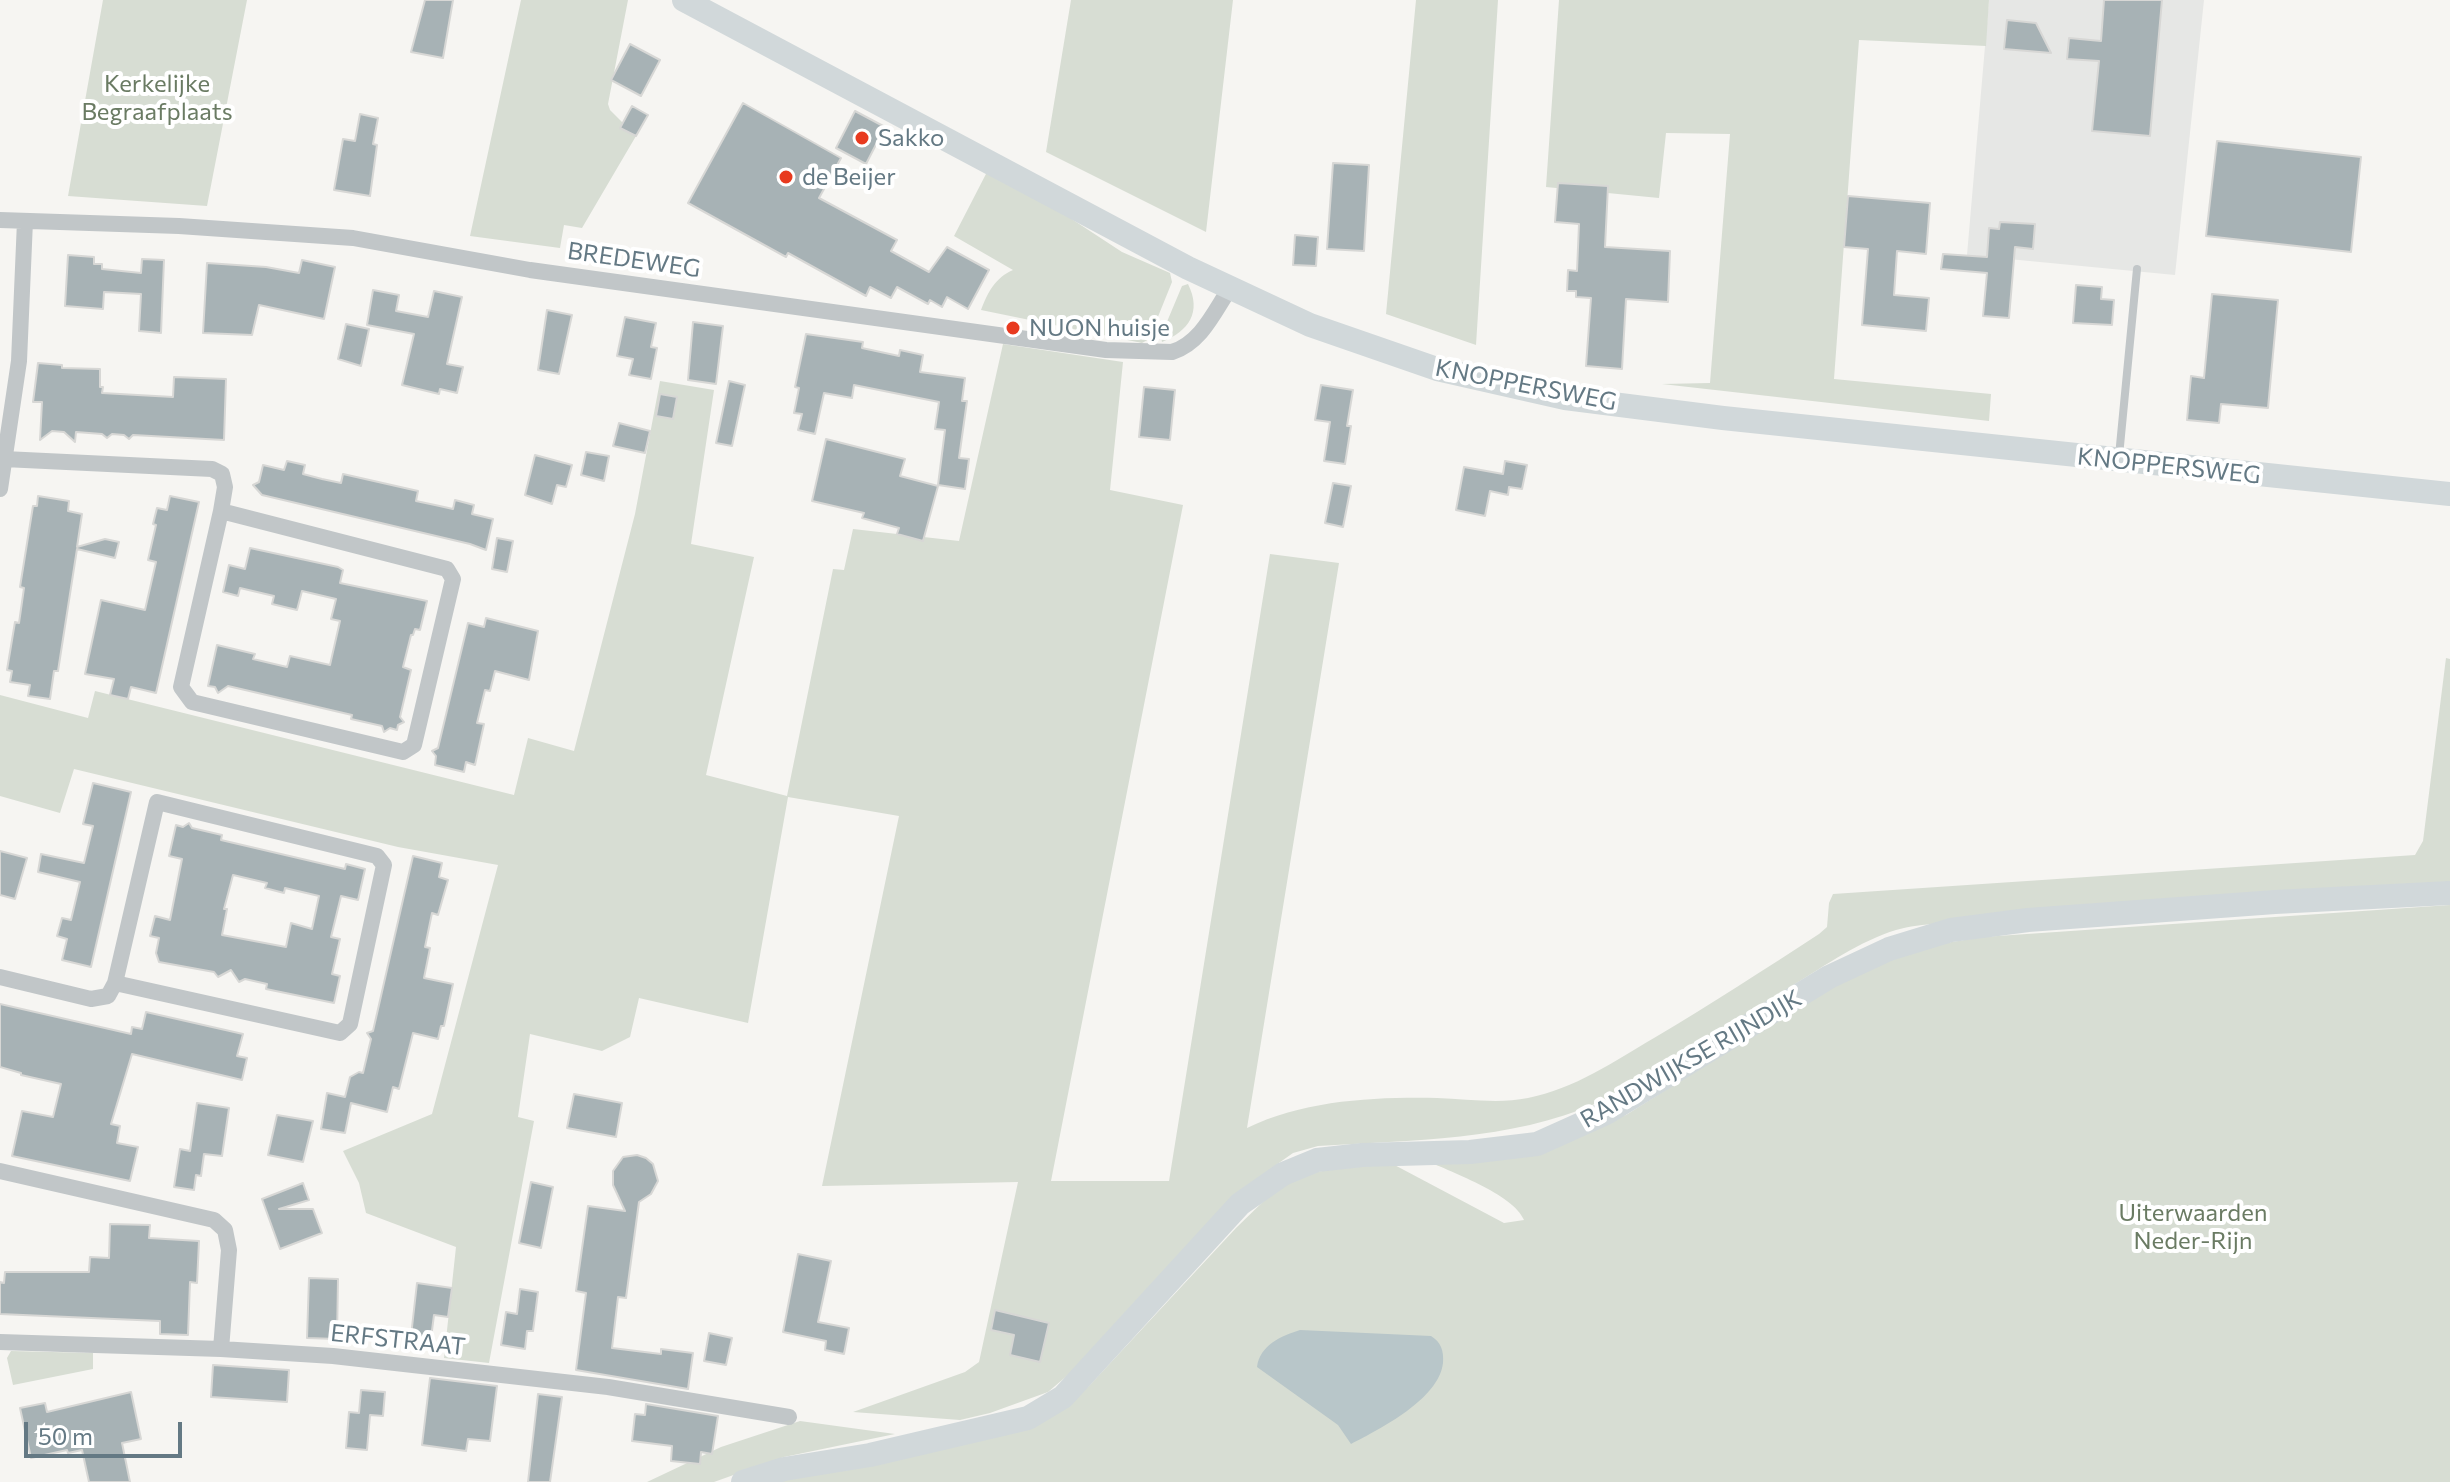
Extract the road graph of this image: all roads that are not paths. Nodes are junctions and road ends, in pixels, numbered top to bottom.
1 (684, 0) edge
2 (0, 220) edge
3 (25, 221) junction
4 (2137, 269) dead end
5 (1230, 288) junction
6 (4, 459) junction
7 (2118, 460) junction
8 (0, 489) edge
9 (2450, 494) edge
10 (221, 511) junction
11 (2450, 893) edge
12 (0, 977) edge
13 (115, 983) junction
14 (0, 1171) edge
15 (0, 1342) edge
16 (221, 1349) junction
17 (789, 1417) dead end
18 (743, 1482) edge

1 - 5 street, KNOPPERSWEG
2 - 3 street, BREDEWEG
3 - 5 street, BREDEWEG
3 - 6 street
4 - 7 lane
5 - 7 street, KNOPPERSWEG
6 - 8 street
6 - 10 street
7 - 9 street, KNOPPERSWEG
10 - 10 street
11 - 18 street, RANDWIJKSE RIJNDIJK
12 - 13 street
13 - 13 street
14 - 16 street
15 - 16 street, ERFSTRAAT
16 - 17 street, ERFSTRAAT

